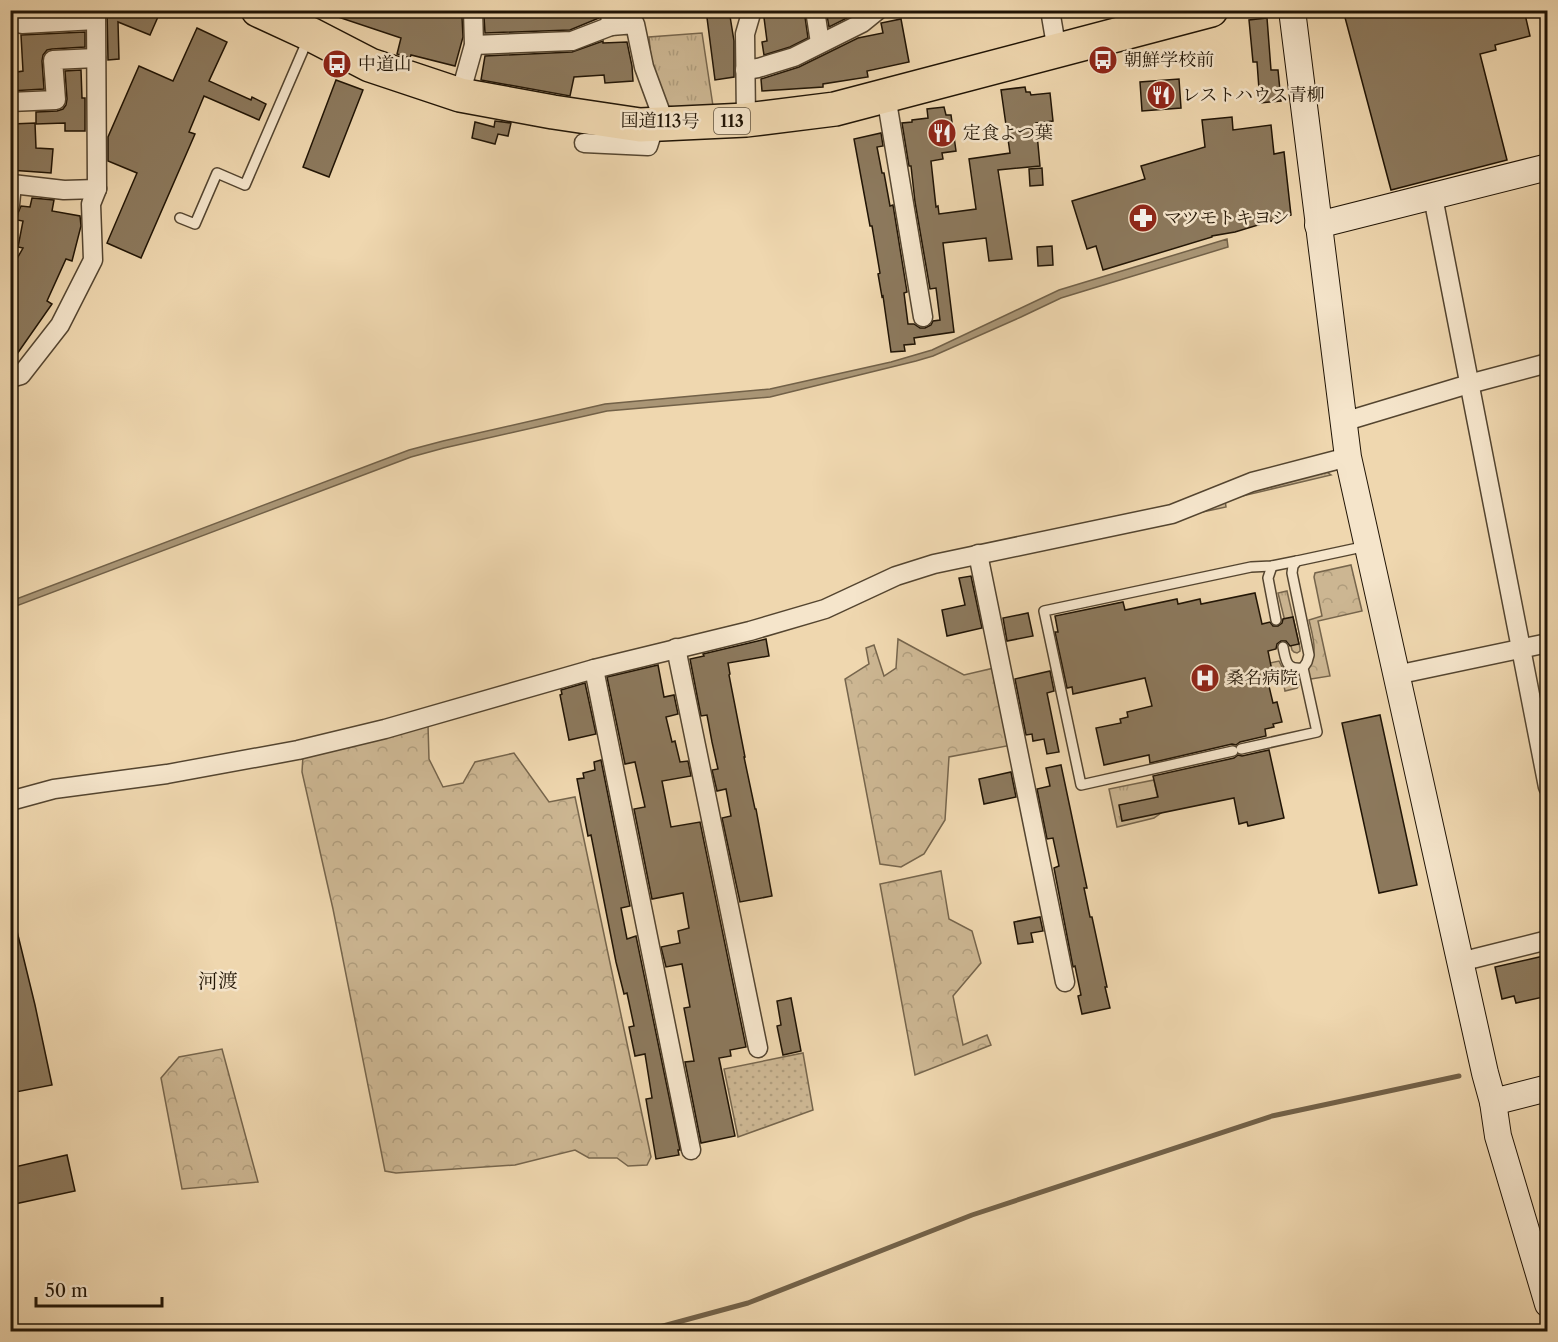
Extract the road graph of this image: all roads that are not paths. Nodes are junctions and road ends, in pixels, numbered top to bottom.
1 (258, 10) edge
2 (473, 10) edge
3 (752, 10) edge
4 (814, 10) edge
5 (878, 10) edge
6 (1050, 10) edge
7 (1212, 10) edge
8 (1292, 10) edge
9 (96, 15) edge
10 (611, 18) edge
11 (22, 24) dead end
12 (310, 34) junction
13 (820, 43) junction
14 (474, 45) junction
15 (1058, 51) junction
16 (96, 58) junction
17 (746, 70) junction
18 (460, 95) junction
19 (886, 96) junction
20 (10, 102) edge
21 (746, 120) junction
22 (660, 124) junction
23 (584, 143) dead end
24 (1548, 166) edge
25 (11, 184) edge
26 (97, 189) junction
27 (1433, 197) junction
28 (10, 205) edge
29 (180, 218) dead end
30 (1318, 225) junction
31 (923, 317) dead end
32 (1548, 363) edge
33 (10, 378) edge
34 (1469, 384) junction
35 (1344, 422) junction
36 (1348, 457) junction
37 (1367, 546) junction
38 (978, 554) junction
39 (1297, 561) junction
40 (1272, 566) junction
41 (1276, 620) dead end
42 (1548, 643) edge
43 (1282, 647) dead end
44 (676, 648) junction
45 (1521, 649) junction
46 (1303, 668) junction
47 (594, 669) junction
48 (1396, 675) junction
49 (1548, 786) edge
50 (10, 801) edge
51 (1548, 940) edge
52 (1460, 962) junction
53 (1065, 982) dead end
54 (758, 1048) dead end
55 (1548, 1088) edge
56 (1493, 1102) junction
57 (691, 1149) dead end
58 (1548, 1304) edge

1 - 12 highway, 国道113号 / 113
2 - 14 street
3 - 17 street
4 - 13 street
5 - 13 street
6 - 15 street
7 - 15 highway, 国道113号 / 113
8 - 30 street
9 - 11 street
9 - 16 street
10 - 14 street
10 - 22 street
12 - 18 highway, 国道113号 / 113
12 - 29 lane
13 - 17 street
14 - 18 street
15 - 19 highway, 国道113号 / 113
16 - 20 street
16 - 26 street
17 - 21 street
18 - 22 highway, 国道113号 / 113
19 - 21 highway, 国道113号 / 113
19 - 31 street
21 - 22 highway, 国道113号 / 113
22 - 23 street
24 - 27 street
25 - 26 street
25 - 28 street
26 - 33 street
27 - 30 street
27 - 34 street
30 - 35 street
32 - 34 street
34 - 35 street
34 - 45 street
35 - 36 street
36 - 37 street
36 - 38 street
37 - 39 lane
37 - 48 street
38 - 44 street
38 - 53 street
39 - 40 lane
39 - 46 lane
40 - 41 lane
40 - 46 lane
42 - 45 street
43 - 46 lane
44 - 47 street
44 - 54 street
45 - 48 street
45 - 49 street
47 - 50 street
47 - 57 street
48 - 52 street
51 - 52 street
52 - 56 street
55 - 56 street
56 - 58 street

